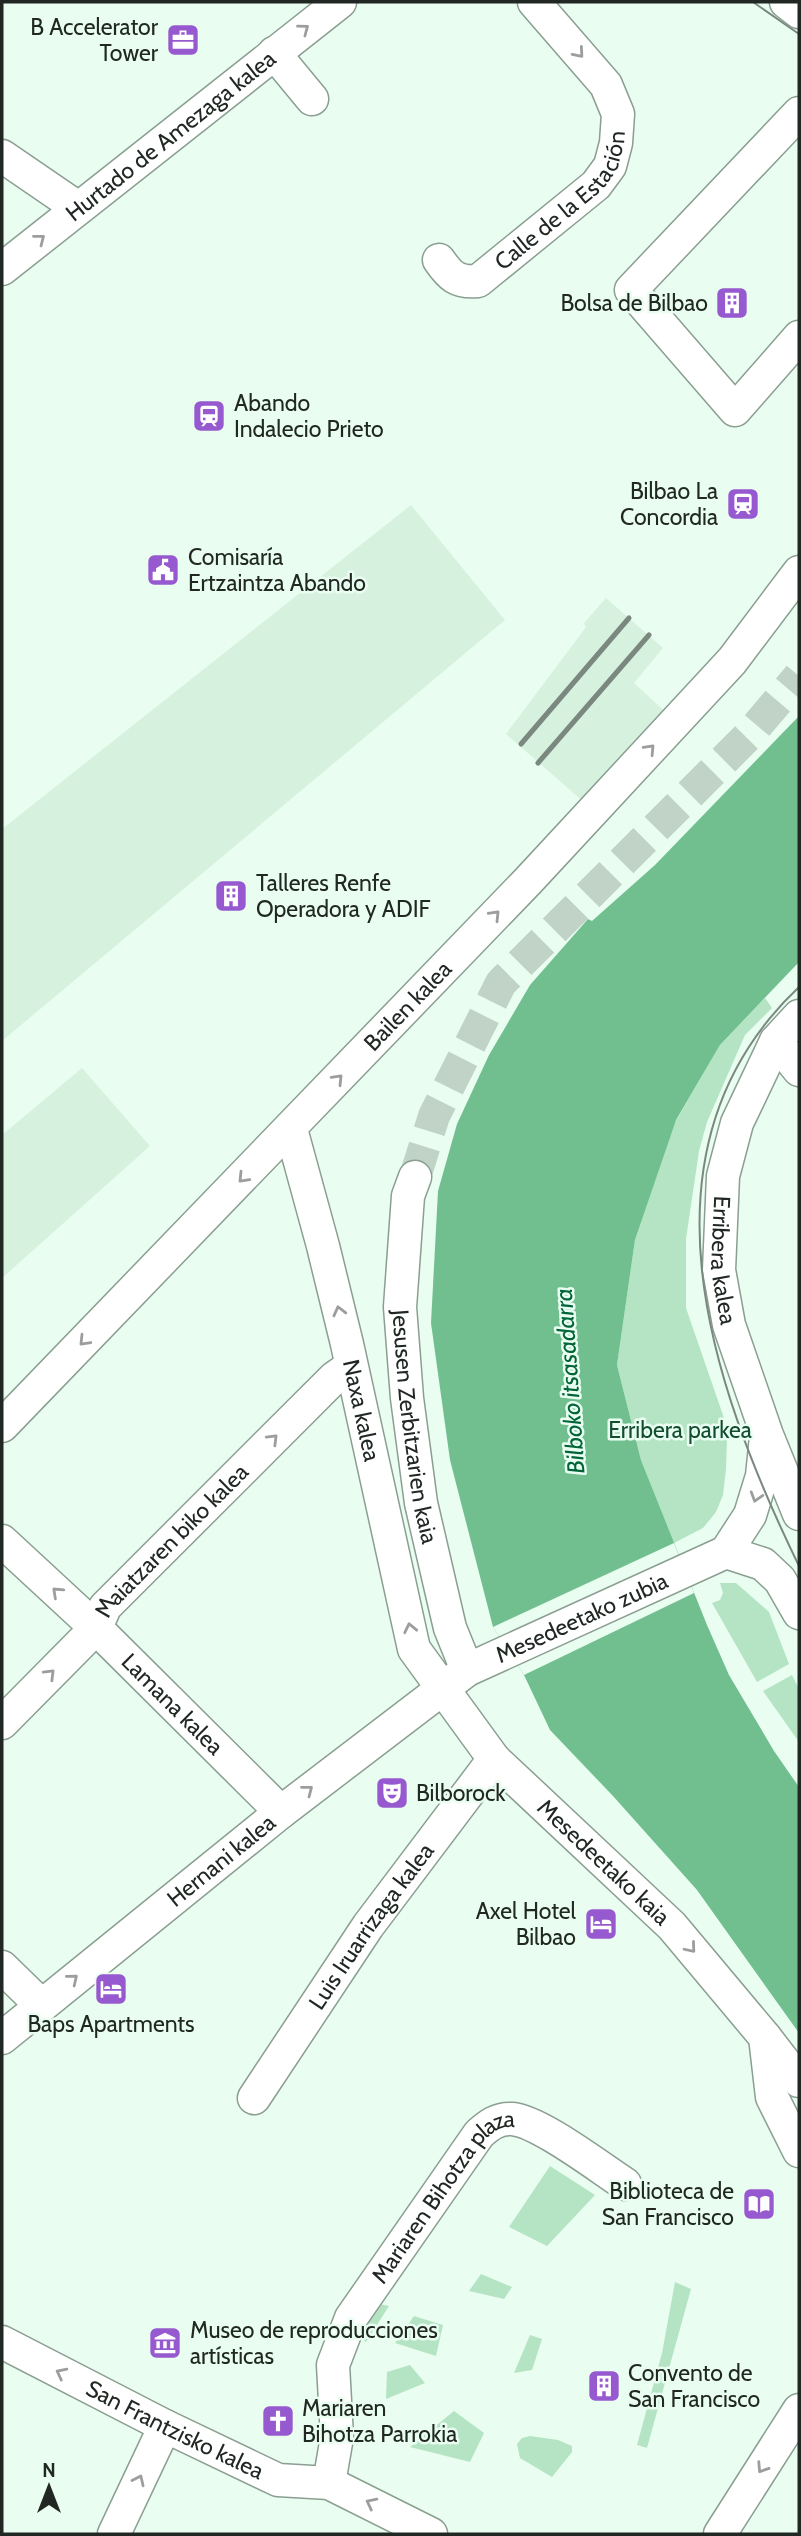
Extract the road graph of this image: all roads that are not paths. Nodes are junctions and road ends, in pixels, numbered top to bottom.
1 (340, 2) edge
2 (534, 2) edge
3 (786, 2) edge
4 (799, 12) edge
5 (274, 53) junction
6 (312, 99) dead end
7 (799, 113) edge
8 (2, 156) edge
9 (78, 208) junction
10 (439, 260) dead end
11 (2, 268) edge
12 (799, 337) edge
13 (799, 572) edge
14 (799, 1016) edge
15 (776, 1041) junction
16 (799, 1070) edge
17 (290, 1129) junction
18 (415, 1177) tunnel mouth
19 (351, 1366) junction
20 (2, 1426) edge
21 (766, 1435) junction
22 (795, 1492) edge
23 (2, 1541) edge
24 (726, 1552) junction
25 (799, 1613) edge
26 (96, 1628) junction
27 (466, 1672) junction
28 (2, 1723) edge
29 (494, 1759) junction
30 (281, 1812) junction
31 (2, 1967) edge
32 (41, 2005) junction
33 (2, 2038) edge
34 (765, 2038) junction
35 (799, 2081) edge
36 (254, 2098) dead end
37 (799, 2151) edge
38 (625, 2185) dead end
39 (2, 2342) edge
40 (799, 2410) edge
41 (165, 2426) junction
42 (328, 2483) junction
43 (114, 2534) edge
44 (431, 2534) edge
45 (720, 2534) edge

5 -> 1 street, Hurtado de Amezaga kalea
2 -> 10 street, Calle de la Estación
3 - 4 street
5 - 6 street
5 - 9 street, Hurtado de Amezaga kalea
7 - 12 street
8 - 9 street
11 -> 9 street, Hurtado de Amezaga kalea
17 -> 13 street, Bailen kalea
14 - 15 street, Erribera kalea
15 - 16 street
15 - 21 street, Erribera kalea
19 -> 17 street, Naxa kalea
17 -> 20 street, Bailen kalea
18 - 27 street, Jesusen Zerbitzarien kaia
26 -> 19 street, Maiatzaren biko kalea
27 -> 19 street, Naxa kalea
21 - 22 street, Erribera kalea
21 -> 24 street, Erribera kalea
26 -> 23 street, Lamana kalea
24 - 25 street
24 - 27 street, Mesedeetako zubia
28 -> 26 street, Maiatzaren biko kalea
26 - 30 street, Lamana kalea
27 - 29 street, Mesedeetako kaia
30 -> 27 street, Hernani kalea
29 -> 34 street, Mesedeetako kaia
29 - 36 street, Luis Iruarrizaga kalea
32 -> 30 street, Hernani kalea
31 - 32 street
32 - 33 street, Hernani kalea
34 - 35 street, Mesedeetako kaia
34 - 37 street
38 - 42 street, Mariaren Bihotza plaza
41 -> 39 street, San Frantzisko kalea
40 -> 45 street
41 - 42 street, San Frantzisko kalea
43 -> 41 street
44 -> 42 street, San Frantzisko kalea

